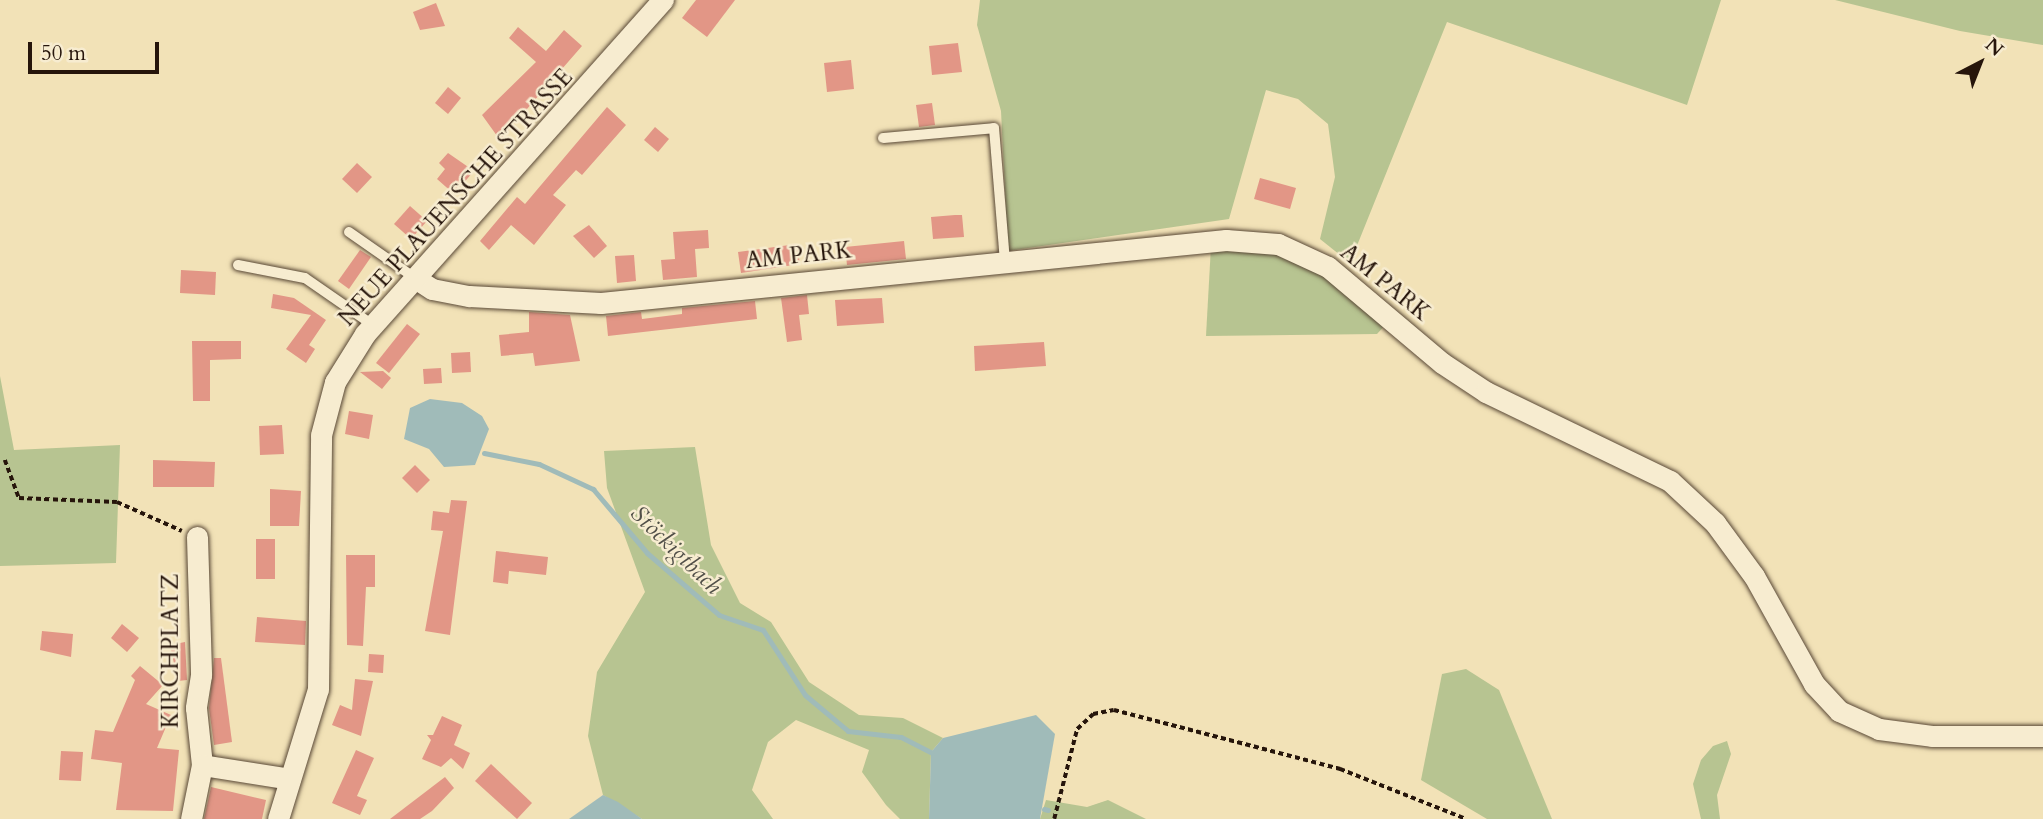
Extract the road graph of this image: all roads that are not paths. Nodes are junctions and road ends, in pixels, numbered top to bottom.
1 (663, 0) edge
2 (883, 138) dead end
3 (349, 232) dead end
4 (1005, 262) junction
5 (238, 265) dead end
6 (415, 278) junction
7 (373, 325) junction
8 (197, 537) road end
9 (2043, 736) edge
10 (202, 765) junction
11 (290, 779) junction
12 (191, 819) edge
13 (278, 819) edge

1 - 6 street, NEUE PLAUENSCHE STRASSE
2 - 4 lane
3 - 6 lane
4 - 6 street, AM PARK
4 - 9 street, AM PARK
5 - 7 lane
6 - 7 street, NEUE PLAUENSCHE STRASSE
7 - 11 street, NEUE PLAUENSCHE STRASSE
8 - 10 street, KIRCHPLATZ
10 - 11 street
10 - 12 street, KIRCHPLATZ
11 - 13 street, NEUE PLAUENSCHE STRASSE

